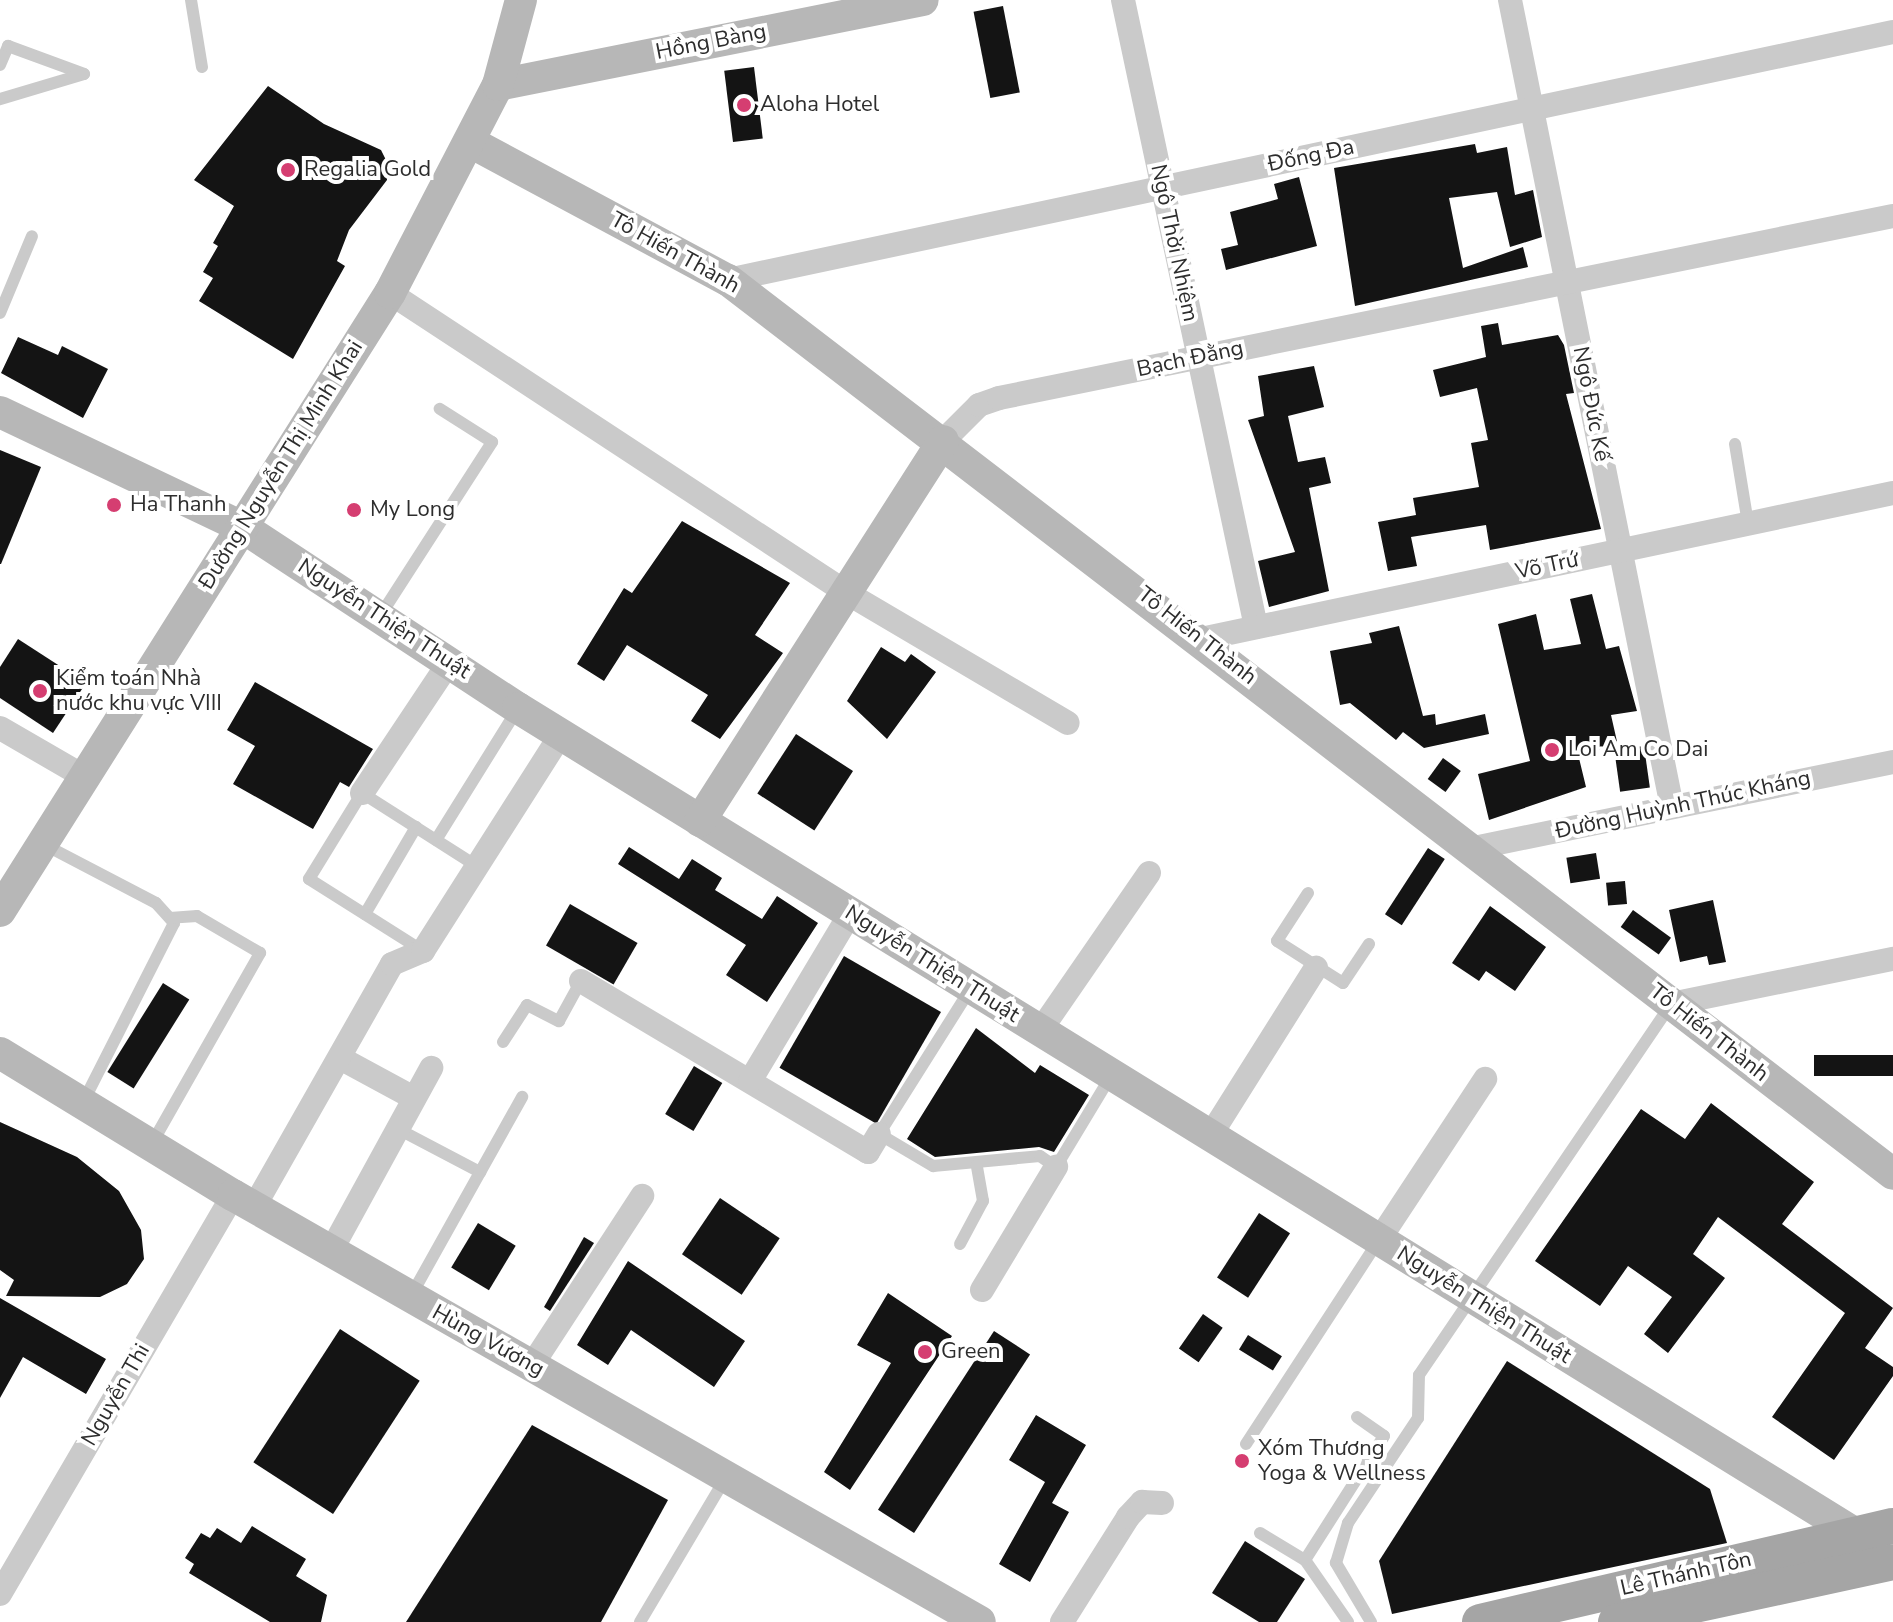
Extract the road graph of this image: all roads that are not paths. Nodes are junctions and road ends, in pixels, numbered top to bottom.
1 (191, 0) edge
2 (521, 0) edge
3 (923, 0) edge
4 (1123, 0) edge
5 (1510, 0) edge
6 (1893, 32) edge
7 (0, 65) edge
8 (202, 67) dead end
9 (498, 85) junction
10 (0, 99) edge
11 (1532, 109) junction
12 (472, 143) junction
13 (1162, 187) junction
14 (1893, 216) edge
15 (32, 236) dead end
16 (728, 280) junction
17 (1567, 283) junction
18 (390, 293) junction
19 (0, 313) edge
20 (1199, 357) junction
21 (440, 409) dead end
22 (0, 412) edge
23 (943, 441) junction
24 (1735, 444) dead end
25 (1893, 493) edge
26 (1748, 523) junction
27 (242, 527) junction
28 (1621, 551) junction
29 (847, 593) junction
30 (380, 616) junction
31 (1256, 627) junction
32 (1201, 639) junction
33 (450, 661) junction
34 (518, 708) junction
35 (1068, 723) dead end
36 (0, 728) edge
37 (561, 734) junction
38 (1893, 762) edge
39 (85, 777) junction
40 (362, 793) junction
41 (1672, 807) junction
42 (700, 821) junction
43 (416, 827) junction
44 (436, 840) junction
45 (42, 844) junction
46 (1474, 848) junction
47 (478, 867) junction
48 (1149, 873) dead end
49 (1308, 893) dead end
50 (0, 911) edge
51 (365, 914) junction
52 (850, 914) junction
53 (170, 918) junction
54 (1369, 944) dead end
55 (423, 951) junction
56 (1893, 959) edge
57 (1316, 968) junction
58 (581, 981) joint
59 (971, 988) junction
60 (1671, 1004) junction
61 (1040, 1031) junction
62 (503, 1042) dead end
63 (0, 1053) edge
64 (340, 1058) junction
65 (431, 1068) dead end
66 (1112, 1075) junction
67 (1485, 1079) dead end
68 (750, 1081) junction
69 (522, 1097) dead end
70 (414, 1098) junction
71 (81, 1106) junction
72 (398, 1129) junction
73 (879, 1134) junction
74 (1210, 1136) junction
75 (150, 1147) junction
76 (977, 1166) junction
77 (1056, 1167) junction
78 (480, 1172) junction
79 (1893, 1174) edge
80 (642, 1196) dead end
81 (244, 1201) junction
82 (1379, 1240) junction
83 (960, 1244) dead end
84 (331, 1251) junction
85 (982, 1290) dead end
86 (1468, 1295) junction
87 (410, 1297) junction
88 (532, 1365) junction
89 (1357, 1417) dead end
90 (1246, 1444) dead end
91 (727, 1477) junction
92 (1162, 1503) dead end
93 (1893, 1526) edge
94 (1260, 1533) dead end
95 (1856, 1534) junction
96 (1893, 1559) edge
97 (1305, 1560) junction
98 (1711, 1585) junction
99 (0, 1594) edge
100 (1502, 1619) edge
101 (640, 1622) edge
102 (980, 1622) edge
103 (1062, 1622) edge
104 (1348, 1622) edge
105 (1371, 1622) edge
106 (1616, 1622) edge

1 - 8 lane
2 - 9 street, Đường Nguyễn Thị Minh Khai
3 - 9 street, Hồng Bàng
4 - 13 street, Ngô Thời Nhiệm
5 - 11 street, Ngô Đức Kế
6 - 11 street, Đống Đa
7 - 10 lane
9 - 12 street, Đường Nguyễn Thị Minh Khai
11 - 13 street, Đống Đa
11 - 17 street, Ngô Đức Kế
12 - 16 street, Tô Hiến Thành
12 - 18 street, Đường Nguyễn Thị Minh Khai
13 - 16 street, Đống Đa
13 - 20 street, Ngô Thời Nhiệm
14 - 17 street, Bạch Đằng
15 - 19 lane
16 - 23 street, Tô Hiến Thành
17 - 20 street, Bạch Đằng
17 - 28 street, Ngô Đức Kế
18 - 27 street, Đường Nguyễn Thị Minh Khai
18 - 29 street
20 - 23 street, Bạch Đằng
20 - 31 street, Ngô Thời Nhiệm
21 - 30 lane
22 - 27 street, Nguyễn Thiện Thuật
23 - 29 street, Bạch Đằng
23 - 32 street, Tô Hiến Thành
24 - 26 lane
25 - 26 street, Võ Trứ
26 - 28 street, Võ Trứ
27 - 30 street, Nguyễn Thiện Thuật
27 - 39 street, Đường Nguyễn Thị Minh Khai
28 - 31 street, Võ Trứ
28 - 41 street, Ngô Đức Kế
29 - 35 street
29 - 42 street, Bạch Đằng
30 - 33 street, Nguyễn Thiện Thuật
31 - 32 street, Võ Trứ
32 - 46 street, Tô Hiến Thành
33 - 34 street, Nguyễn Thiện Thuật
33 - 40 street
34 - 37 street, Nguyễn Thiện Thuật
34 - 44 lane
36 - 39 street
37 - 42 street, Nguyễn Thiện Thuật
37 - 47 street
38 - 41 street, Đường Huỳnh Thúc Kháng
39 - 45 street, Đường Nguyễn Thị Minh Khai
40 - 43 lane
40 - 51 lane
41 - 46 street, Đường Huỳnh Thúc Kháng
42 - 52 street, Nguyễn Thiện Thuật
43 - 44 lane
43 - 51 lane
44 - 47 lane
45 - 50 street, Đường Nguyễn Thị Minh Khai
45 - 53 lane
46 - 60 street, Tô Hiến Thành
47 - 55 street
48 - 61 street
49 - 57 lane
51 - 55 lane
52 - 59 street, Nguyễn Thiện Thuật
52 - 68 street
53 - 71 lane
53 - 75 lane
54 - 57 lane
55 - 64 street, Nguyễn Thi
56 - 60 street
57 - 74 street
58 - 62 lane
58 - 68 street
59 - 61 street, Nguyễn Thiện Thuật
59 - 73 lane
60 - 79 street, Tô Hiến Thành
60 - 86 lane
61 - 66 street, Nguyễn Thiện Thuật
63 - 71 street, Hùng Vương
64 - 70 street
64 - 81 street, Nguyễn Thi
65 - 70 street
66 - 74 street, Nguyễn Thiện Thuật
66 - 77 lane
67 - 82 street
68 - 73 street
69 - 78 lane
70 - 72 street
71 - 75 street, Hùng Vương
72 - 78 lane
72 - 84 street
73 - 76 lane
74 - 82 street, Nguyễn Thiện Thuật
75 - 81 street, Hùng Vương
76 - 77 lane
76 - 83 lane
77 - 85 street
78 - 87 lane
80 - 88 street
81 - 84 street, Hùng Vương
81 - 99 street, Nguyễn Thi
82 - 86 street, Nguyễn Thiện Thuật
82 - 90 lane
84 - 87 street, Hùng Vương
86 - 95 street, Nguyễn Thiện Thuật
86 - 105 lane
87 - 88 street, Hùng Vương
88 - 91 street, Hùng Vương
89 - 97 lane
91 - 101 lane
91 - 102 street, Hùng Vương
92 - 103 street
93 - 95 main road, Lê Thánh Tôn
94 - 97 lane
95 - 96 main road
95 - 98 main road, Lê Thánh Tôn
96 - 98 main road, Lê Thánh Tôn
97 - 104 lane
98 - 100 main road, Lê Thánh Tôn
98 - 106 main road, Lê Thánh Tôn

